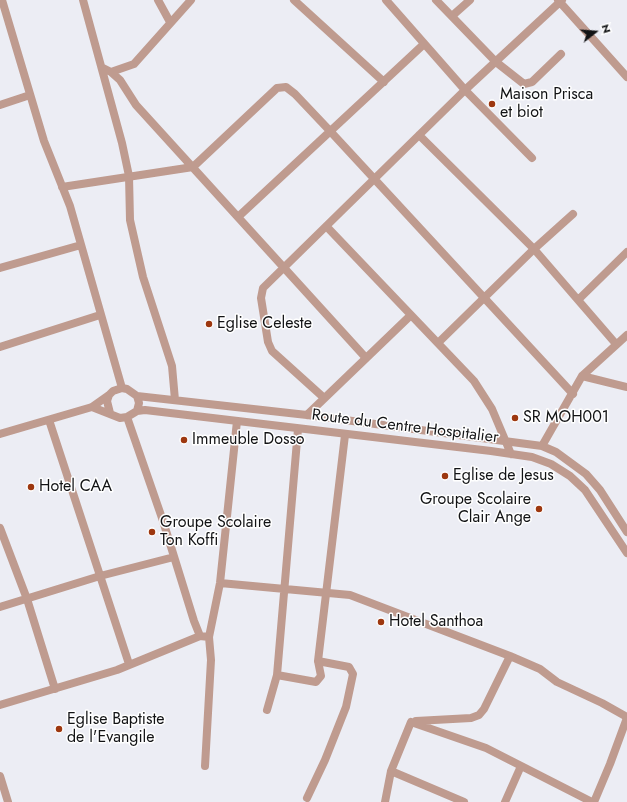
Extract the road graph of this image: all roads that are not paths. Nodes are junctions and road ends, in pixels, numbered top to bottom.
1 (2, 0) edge
2 (83, 0) edge
3 (158, 0) edge
4 (191, 0) edge
5 (294, 0) edge
6 (386, 0) edge
7 (436, 0) edge
8 (470, 0) edge
9 (560, 1) edge
10 (452, 16) junction
11 (4, 19) edge
12 (170, 22) junction
13 (424, 44) junction
14 (561, 54) dead end
15 (496, 62) junction
16 (107, 70) junction
17 (627, 77) edge
18 (384, 82) junction
19 (465, 90) junction
20 (30, 96) junction
21 (0, 105) edge
22 (330, 131) junction
23 (419, 135) junction
24 (532, 158) dead end
25 (193, 167) junction
26 (129, 176) junction
27 (374, 179) junction
28 (62, 187) junction
29 (573, 214) dead end
30 (238, 217) junction
31 (327, 227) junction
32 (82, 245) junction
33 (534, 249) junction
34 (627, 252) edge
35 (0, 268) edge
36 (284, 268) junction
37 (484, 299) junction
38 (578, 300) junction
39 (100, 315) junction
40 (410, 315) junction
41 (627, 335) edge
42 (439, 342) junction
43 (616, 344) junction
44 (0, 347) edge
45 (366, 358) junction
46 (582, 376) junction
47 (626, 385) edge
48 (122, 388) junction
49 (573, 394) junction
50 (109, 395) junction
51 (137, 396) junction
52 (324, 397) junction
53 (175, 400) junction
54 (92, 407) junction
55 (137, 412) junction
56 (110, 413) junction
57 (307, 415) junction
58 (127, 417) junction
59 (49, 420) junction
60 (237, 421) junction
61 (298, 429) junction
62 (0, 434) edge
63 (345, 435) junction
64 (506, 440) junction
65 (542, 446) junction
66 (511, 454) junction
67 (0, 528) edge
68 (627, 532) edge
69 (627, 553) edge
70 (174, 557) junction
71 (100, 576) junction
72 (220, 583) junction
73 (284, 590) junction
74 (326, 592) junction
75 (27, 599) junction
76 (0, 608) edge
77 (200, 636) junction
78 (209, 637) junction
79 (510, 656) junction
80 (318, 661) junction
81 (129, 664) junction
82 (277, 674) junction
83 (56, 689) junction
84 (0, 705) edge
85 (267, 710) dead end
86 (627, 717) edge
87 (411, 722) junction
88 (205, 766) dead end
89 (521, 766) junction
90 (391, 771) junction
91 (0, 776) edge
92 (307, 798) dead end
93 (8, 802) edge
94 (385, 802) edge
95 (464, 802) edge
96 (505, 802) edge
97 (593, 802) edge

1 - 11 street
2 - 16 street
3 - 12 street
4 - 12 street
5 - 18 street
6 - 13 street
7 - 10 street
8 - 10 street
9 - 15 street
9 - 17 street
10 - 15 street
11 - 20 street
12 - 16 street
13 - 18 street
13 - 19 street
14 - 15 street
15 - 19 street
16 - 25 street
16 - 26 street
18 - 22 street
19 - 23 street
19 - 24 street
20 - 21 street
20 - 28 street
22 - 25 street
22 - 27 street
22 - 30 street
23 - 27 street
23 - 33 street
25 - 26 street
25 - 30 street
26 - 28 street
26 - 53 street
27 - 31 street
27 - 37 street
28 - 32 street
29 - 33 street
30 - 36 street
31 - 36 street
31 - 40 street
32 - 35 street
32 - 39 street
33 - 37 street
33 - 38 street
34 - 38 street
36 - 45 street
36 - 52 street
37 - 42 street
37 - 49 street
38 - 43 street
39 - 44 street
39 - 48 street
40 - 42 street
40 - 45 street
41 - 43 street
42 - 64 street
43 - 46 street
45 - 52 street
46 - 47 street
46 - 49 street
48 - 50 street
48 - 51 street
49 - 65 street
50 - 54 street
50 - 56 street
51 - 53 street, Route du Centre Hospitalier
51 - 55 street
52 - 57 street
53 - 57 street, Route du Centre Hospitalier
54 - 56 street
54 - 59 street
55 - 58 street
55 - 60 street, Route du Centre Hospitalier
56 - 58 street
57 - 64 street, Route du Centre Hospitalier
58 - 70 street
59 - 62 street
59 - 71 street
60 - 61 street, Route du Centre Hospitalier
60 - 72 street
61 - 63 street, Route du Centre Hospitalier
61 - 73 street
63 - 66 street, Route du Centre Hospitalier
63 - 74 street
64 - 65 street, Route du Centre Hospitalier
64 - 66 street
65 - 68 street, Route du Centre Hospitalier
66 - 69 street, Route du Centre Hospitalier
67 - 75 street
70 - 71 street
70 - 77 street
71 - 75 street
71 - 81 street
72 - 73 street
72 - 78 street
73 - 74 street
73 - 82 street
74 - 79 street
74 - 80 street
75 - 76 street
75 - 83 street
77 - 78 street
77 - 81 street
78 - 88 street
79 - 86 street
79 - 87 street
80 - 82 street
80 - 92 street
81 - 83 street
82 - 85 street
83 - 84 street
86 - 97 street
87 - 89 street
87 - 90 street
89 - 96 street
89 - 97 street
90 - 94 street
90 - 95 street
91 - 93 street

